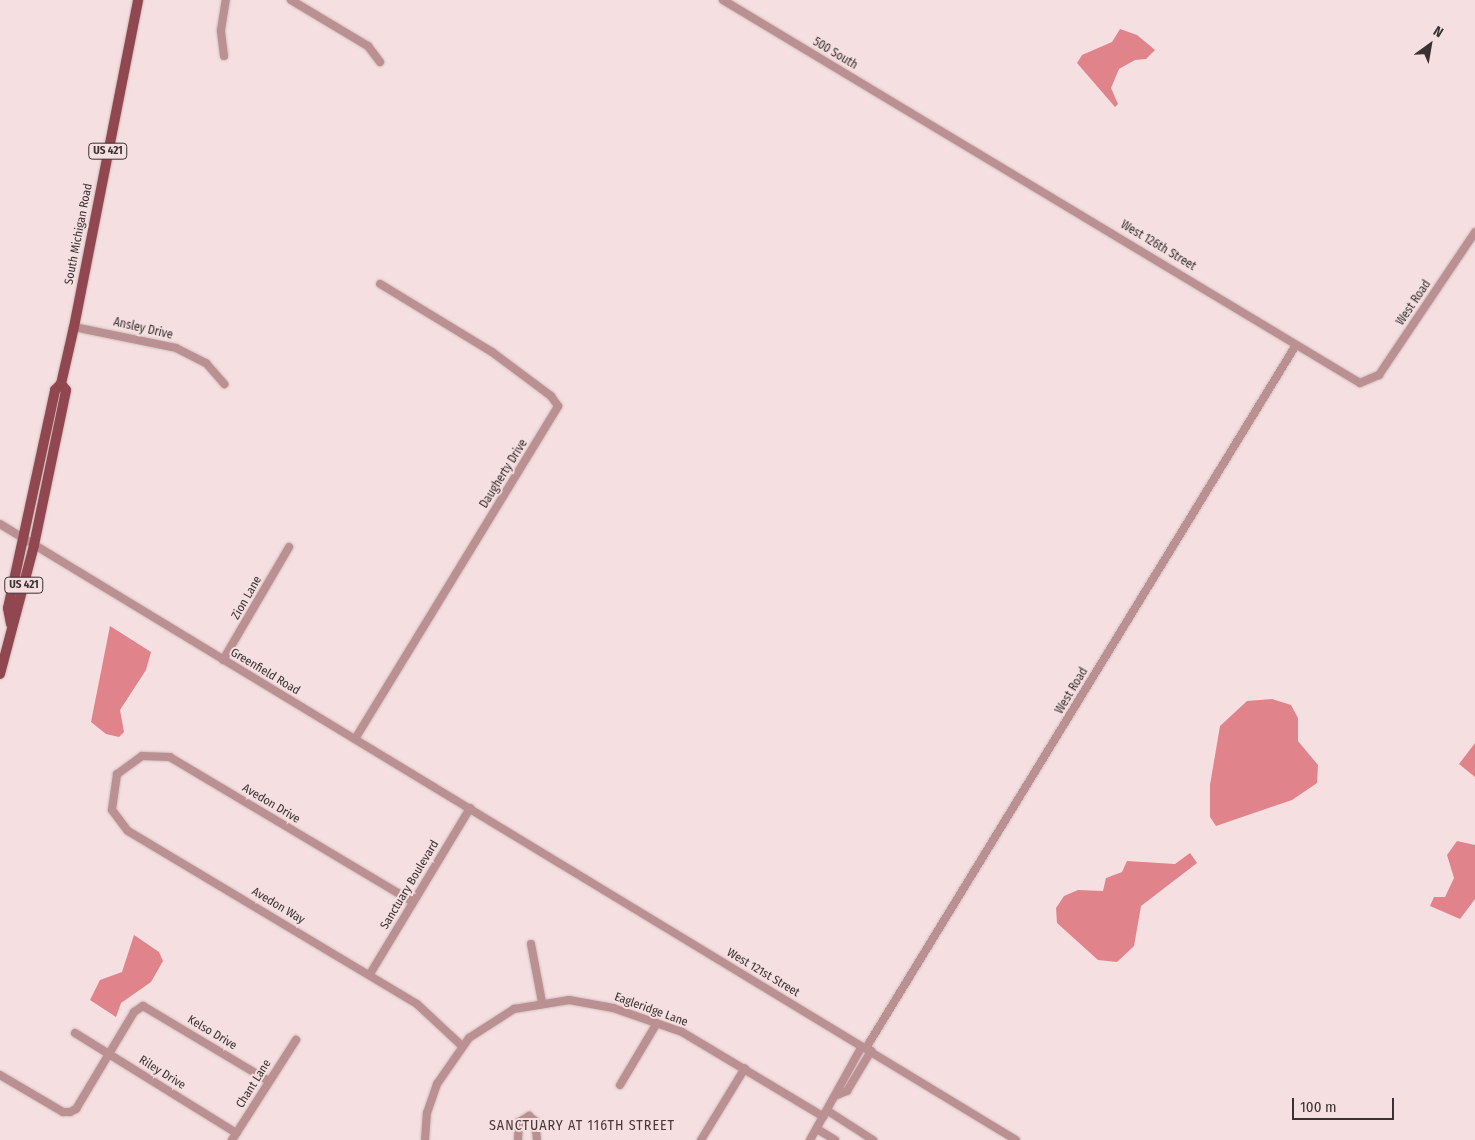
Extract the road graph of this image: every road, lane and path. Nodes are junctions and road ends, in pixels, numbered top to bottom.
1 (138, 0) edge
2 (226, 0) edge
3 (291, 0) edge
4 (723, 0) edge
5 (224, 56) dead end
6 (380, 62) dead end
7 (936, 127) joint
8 (1475, 232) edge
9 (380, 284) dead end
10 (74, 327) junction
11 (1296, 345) junction
12 (1368, 383) joint
13 (61, 384) junction
14 (224, 384) dead end
15 (0, 524) edge
16 (22, 538) junction
17 (34, 545) junction
18 (290, 547) dead end
19 (11, 624) junction
20 (223, 660) junction
21 (0, 674) edge
22 (355, 739) junction
23 (116, 774) joint
24 (470, 808) junction
25 (498, 825) joint
26 (413, 902) junction
27 (531, 944) dead end
28 (370, 974) junction
29 (542, 1002) junction
30 (657, 1023) junction
31 (75, 1033) dead end
32 (296, 1040) dead end
33 (462, 1046) junction
34 (866, 1049) junction
35 (109, 1054) junction
36 (745, 1068) junction
37 (0, 1075) edge
38 (269, 1081) junction
39 (620, 1085) dead end
40 (826, 1114) junction
41 (817, 1129) junction
42 (234, 1136) edge
43 (425, 1140) edge
44 (518, 1140) edge
45 (537, 1140) edge
46 (701, 1140) edge
47 (810, 1140) edge
48 (835, 1140) edge
49 (873, 1140) edge
50 (1016, 1140) edge

1 - 10 main road, South Michigan Road / US 421
2 - 5 street
3 - 6 street
4 - 7 street, 500 South
7 - 11 street, West 126th Street
8 - 12 street, West Road
9 - 22 street, Daugherty Drive
10 - 13 main road, South Michigan Road / US 421
10 - 14 street, Ansley Drive
11 - 12 street, West 126th Street
11 - 34 street, West Road
13 - 16 main road, South Michigan Road / US 421
13 - 17 main road, South Michigan Road / US 421
15 - 16 street, Greenfield Road
16 - 17 street, Greenfield Road
16 - 19 main road, South Michigan Road / US 421
17 - 19 main road, South Michigan Road / US 421
17 - 20 street, Greenfield Road
18 - 20 street, Zion Lane
19 - 21 main road, South Michigan Road / US 421
20 - 22 street, Greenfield Road
22 - 24 street, Greenfield Road
23 - 26 street, Avedon Drive
23 - 28 street, Avedon Way
24 - 25 street, Greenfield Road
24 - 26 street, Sanctuary Boulevard
25 - 34 street, West 121st Street
26 - 28 street, Sanctuary Boulevard
27 - 29 street
28 - 33 street, Avedon Way
29 - 30 street, Eagleridge Lane
29 - 33 street, Eagleridge Lane
30 - 36 street, Eagleridge Lane
30 - 39 street
31 - 35 street, Riley Drive
32 - 38 street, Chant Lane
33 - 43 street, Eagleridge Lane
34 - 40 street, West Road
34 - 50 street, West 121st Street
35 - 37 street
35 - 38 street, Kelso Drive
35 - 42 street, Riley Drive
36 - 40 street, Eagleridge Lane
36 - 46 street
38 - 42 street, Chant Lane
40 - 41 street, West Road
40 - 49 street, Eagleridge Lane
41 - 47 street, West Road
41 - 48 street
44 - 45 street

